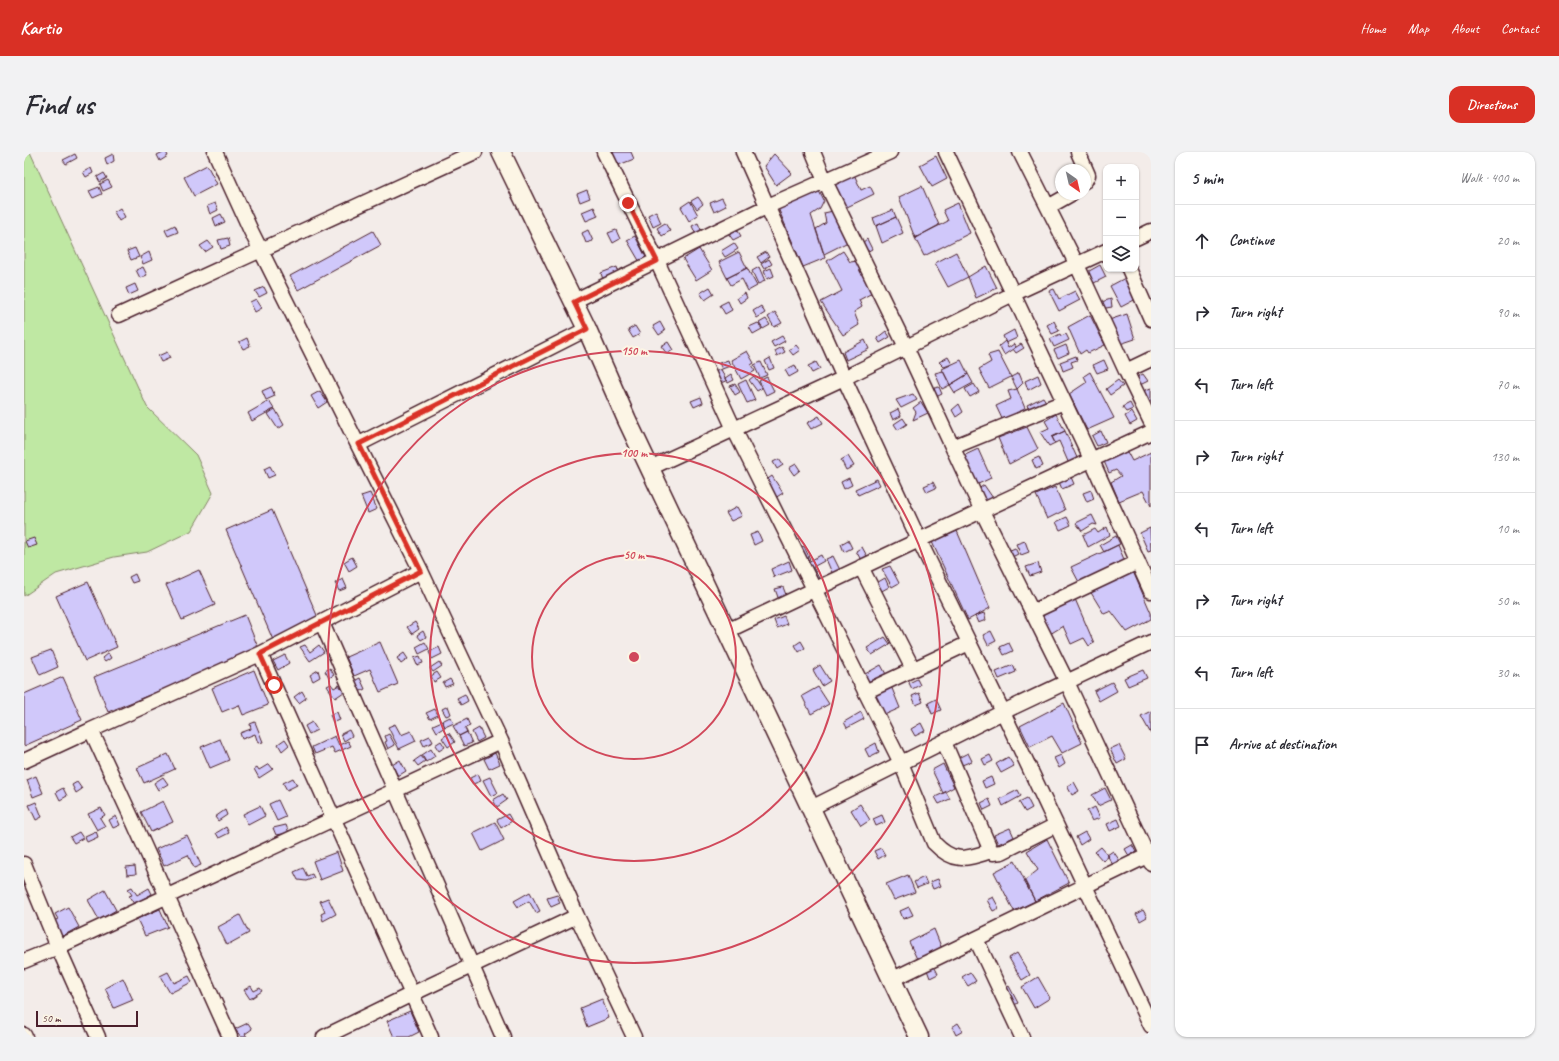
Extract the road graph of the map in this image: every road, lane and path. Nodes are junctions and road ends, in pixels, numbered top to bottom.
1 (215, 152) edge
2 (475, 152) edge
3 (502, 152) edge
4 (604, 152) edge
5 (743, 152) edge
6 (813, 152) edge
7 (890, 152) edge
8 (946, 152) edge
9 (1020, 152) edge
10 (1078, 152) edge
11 (1083, 164) edge
12 (825, 181) junction
13 (1060, 200) edge
14 (768, 206) junction
15 (1048, 207) junction
16 (1151, 231) edge
17 (1139, 237) edge
18 (261, 250) junction
19 (1103, 252) edge
20 (657, 261) junction
21 (1076, 265) junction
22 (1130, 272) edge
23 (1013, 294) junction
24 (574, 302) junction
25 (119, 315) dead end
26 (1151, 319) edge
27 (587, 329) junction
28 (906, 347) junction
29 (1151, 359) edge
30 (1126, 371) junction
31 (844, 378) junction
32 (1064, 402) junction
33 (1151, 422) edge
34 (734, 429) junction
35 (1151, 432) edge
36 (359, 444) junction
37 (953, 447) junction
38 (1092, 461) junction
39 (650, 468) junction
40 (982, 510) junction
41 (919, 540) junction
42 (1138, 562) junction
43 (861, 567) junction
44 (421, 571) junction
45 (814, 590) junction
46 (1151, 591) edge
47 (1032, 612) junction
48 (322, 623) junction
49 (727, 631) junction
50 (1151, 642) edge
51 (969, 643) junction
52 (260, 654) junction
53 (913, 669) junction
54 (1067, 682) junction
55 (865, 692) junction
56 (1003, 712) junction
57 (91, 730) junction
58 (501, 741) junction
59 (944, 742) junction
60 (24, 761) edge
61 (901, 763) junction
62 (394, 790) junction
63 (811, 808) junction
64 (334, 818) junction
65 (1056, 825) junction
66 (991, 851) junction
67 (1150, 858) edge
68 (24, 864) edge
69 (1085, 886) junction
70 (166, 897) junction
71 (577, 916) junction
72 (976, 939) junction
73 (58, 947) junction
74 (24, 961) edge
75 (472, 966) junction
76 (891, 980) junction
77 (412, 994) junction
78 (1151, 1026) edge
79 (98, 1037) edge
80 (230, 1037) edge
81 (324, 1037) edge
82 (431, 1037) edge
83 (503, 1037) edge
84 (634, 1037) edge
85 (919, 1037) edge
86 (1022, 1037) edge

1 - 18 street
2 - 18 street
3 - 24 street
4 - 20 street
5 - 14 street
6 - 12 street
7 - 12 street
8 - 23 street
9 - 15 street
10 - 11 street
12 - 14 street
12 - 28 street
13 - 15 street
14 - 20 street
14 - 31 street
15 - 21 street
16 - 17 street
18 - 25 street
18 - 36 street
19 - 21 street
20 - 24 street
20 - 34 street
21 - 23 street
21 - 30 street
22 - 26 street
23 - 28 street
23 - 32 street
24 - 27 street
27 - 36 street
27 - 39 street
28 - 31 street
28 - 37 street
29 - 30 street
30 - 33 street
31 - 34 street
31 - 41 street
32 - 37 street
32 - 38 street
34 - 39 street
34 - 45 street
35 - 38 street
36 - 44 street
37 - 40 street
38 - 40 street
38 - 42 street
39 - 49 street
40 - 41 street
40 - 47 street
41 - 43 street
41 - 51 street
42 - 46 street
42 - 47 street
43 - 45 street
43 - 53 street
44 - 48 street
44 - 58 street
45 - 49 street
45 - 55 street
47 - 54 street
48 - 52 street
48 - 62 street
49 - 63 street
50 - 54 street
51 - 53 street
51 - 56 street
52 - 57 street
52 - 64 street
53 - 55 street
54 - 56 street
54 - 67 street
55 - 61 street
56 - 59 street
56 - 65 street
57 - 60 street
57 - 70 street
58 - 62 street
58 - 71 street
59 - 61 street
59 - 66 street
61 - 63 street
61 - 66 street
62 - 64 street
62 - 75 street
63 - 76 street
64 - 70 street
64 - 77 street
65 - 66 street
65 - 69 street
67 - 69 street
68 - 73 street
69 - 72 street
69 - 78 street
70 - 73 street
70 - 80 street
71 - 75 street
71 - 84 street
72 - 76 street
72 - 86 street
73 - 74 street
73 - 79 street
75 - 77 street
75 - 83 street
76 - 85 street
77 - 81 street
77 - 82 street

